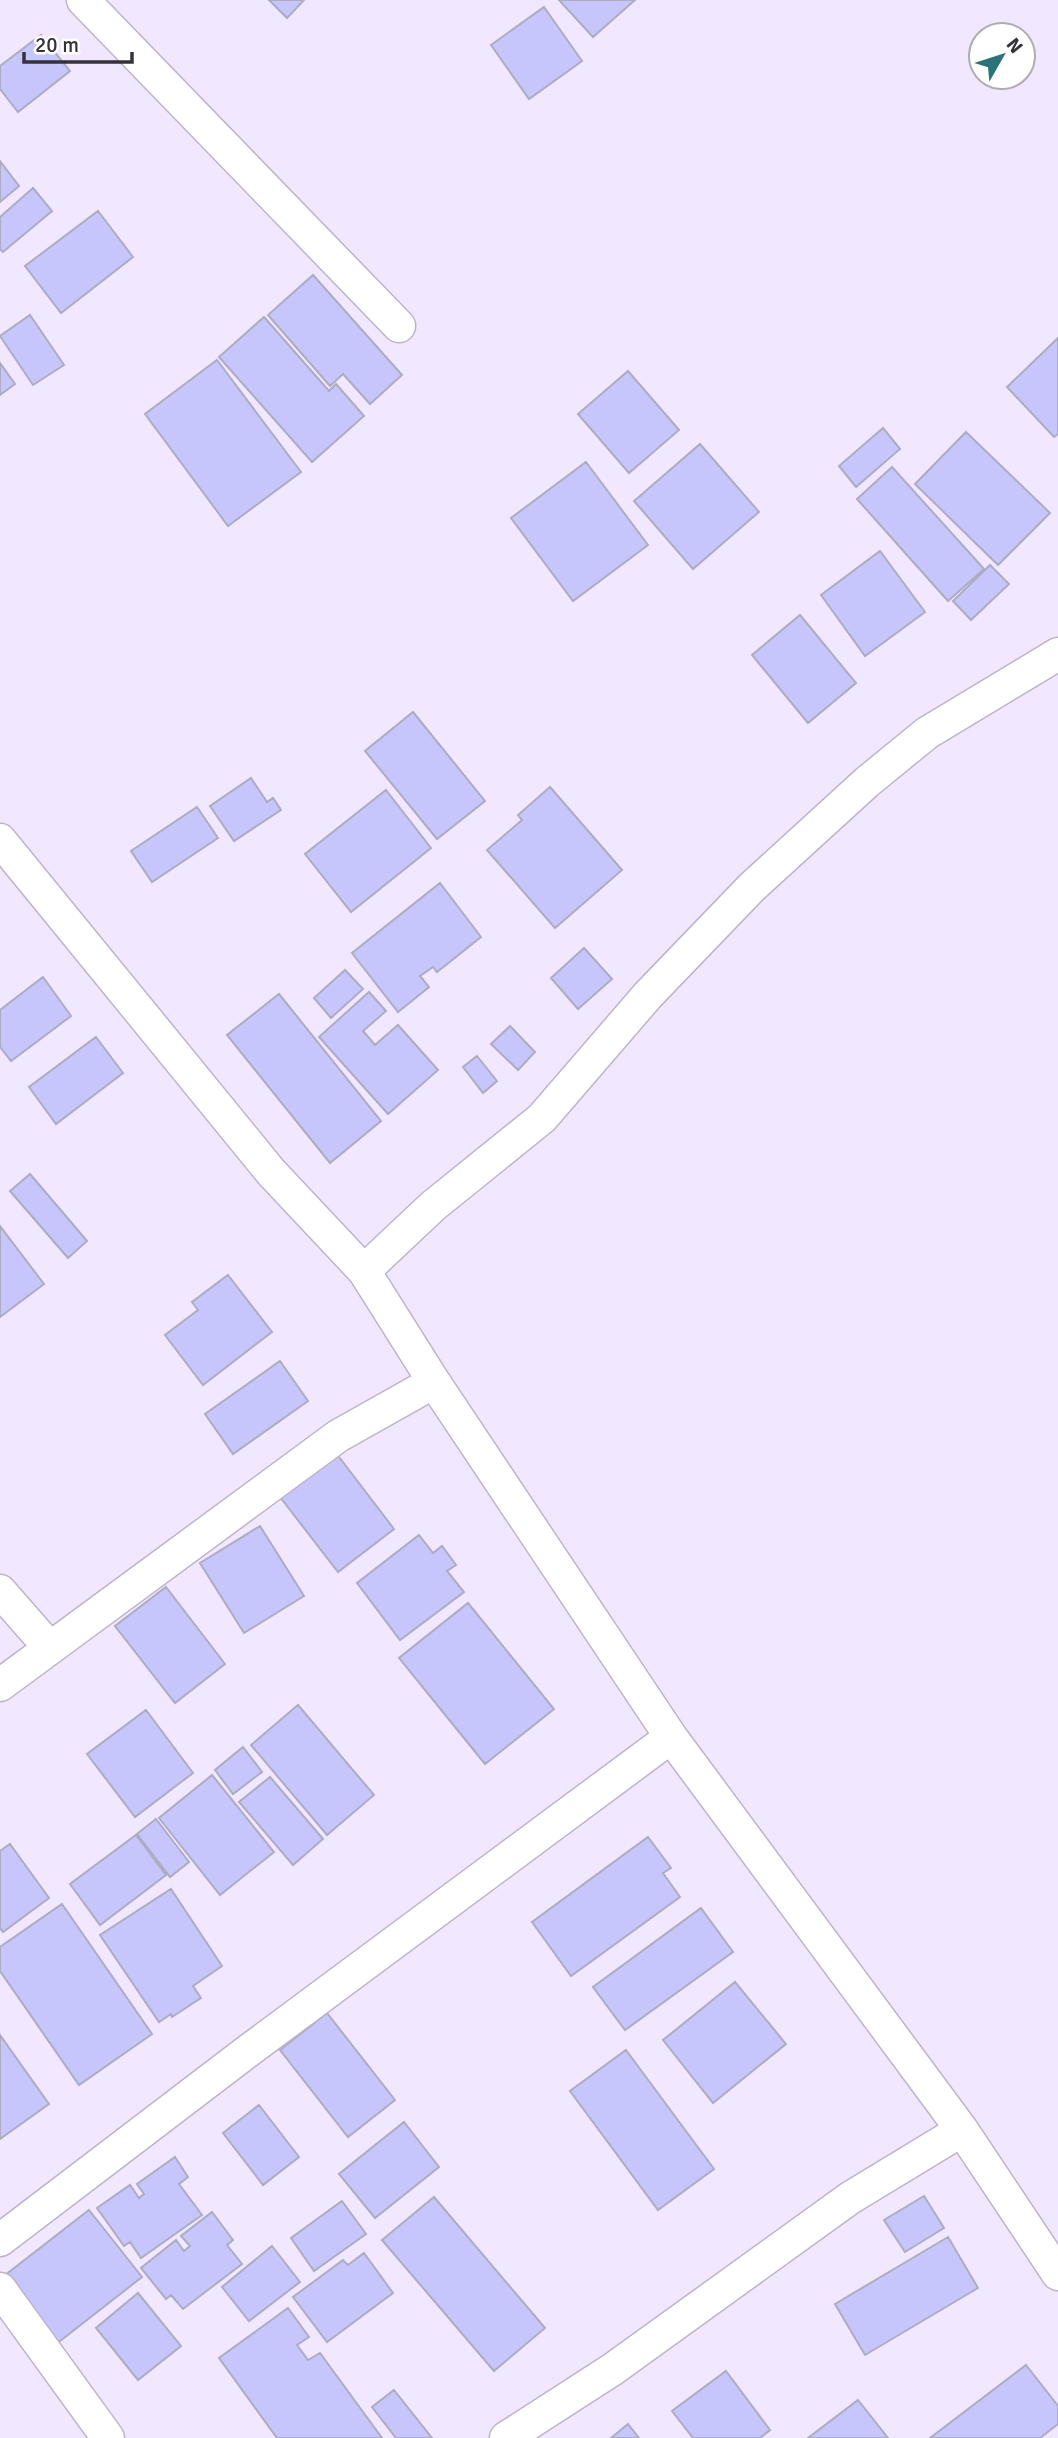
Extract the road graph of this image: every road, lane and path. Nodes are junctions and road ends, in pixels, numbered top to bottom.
1 (83, 0) edge
2 (399, 326) dead end
3 (1058, 654) edge
4 (0, 840) edge
5 (364, 1272) junction
6 (434, 1382) junction
7 (0, 1591) edge
8 (50, 1648) junction
9 (0, 1685) edge
10 (671, 1737) junction
11 (962, 2130) junction
12 (0, 2240) edge
13 (1058, 2274) edge
14 (0, 2289) edge
15 (108, 2438) edge
16 (506, 2438) edge

1 - 2 street
3 - 5 street
4 - 5 street
5 - 6 street
6 - 8 street
6 - 10 street
7 - 8 street
8 - 9 street
10 - 11 street
10 - 12 street
11 - 13 street
11 - 16 street
14 - 15 street

